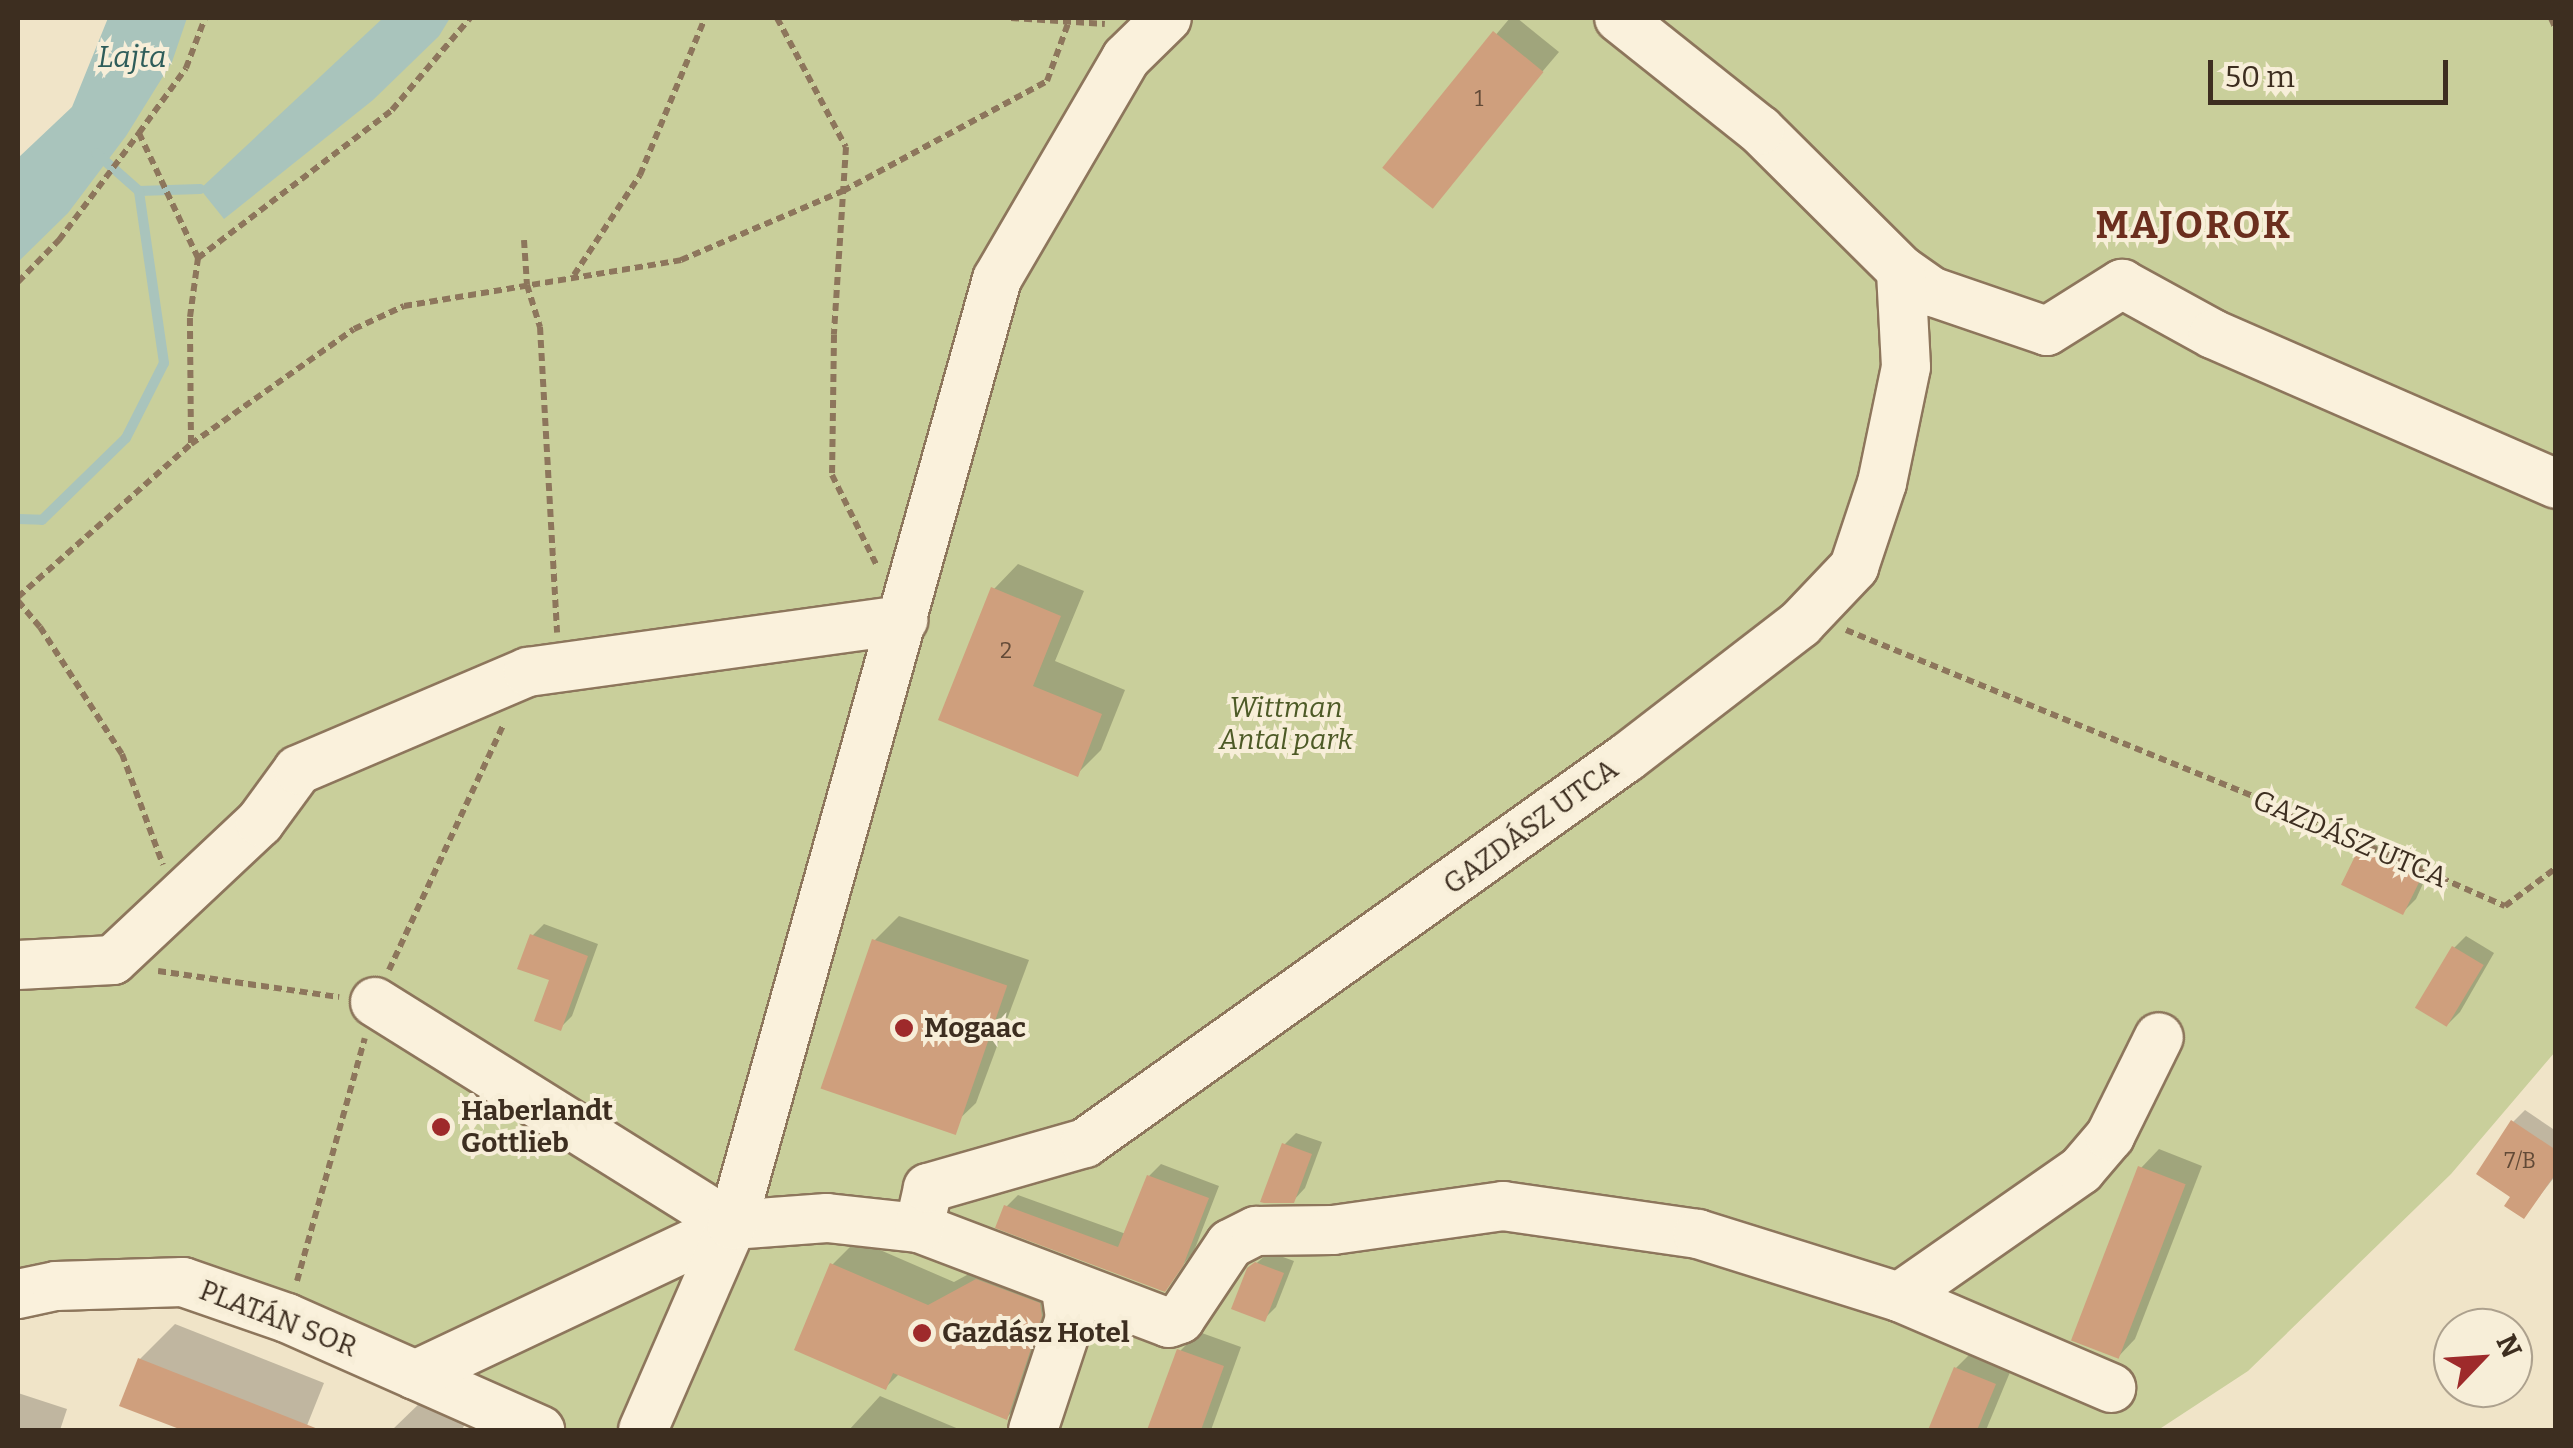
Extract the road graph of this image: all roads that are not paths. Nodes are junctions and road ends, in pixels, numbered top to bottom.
1 (1620, 18) edge
2 (1161, 23) edge
3 (1901, 270) junction
4 (2556, 484) edge
5 (903, 620) junction
6 (18, 965) edge
7 (374, 1002) road end
8 (2159, 1036) dead end
9 (732, 1225) junction
10 (918, 1228) junction
11 (1065, 1284) junction
12 (18, 1294) edge
13 (1899, 1297) junction
14 (415, 1375) junction
15 (2111, 1388) dead end
16 (540, 1430) edge
17 (642, 1430) edge
18 (1033, 1430) edge

1 - 3 street
2 - 5 street
3 - 4 street
3 - 10 street, GAZDÁSZ UTCA
5 - 6 street
5 - 9 street
7 - 9 street
8 - 13 street
9 - 10 street
9 - 14 street
9 - 17 street
10 - 11 street
11 - 13 street
11 - 18 street
12 - 14 street, PLATÁN SOR
13 - 15 street
14 - 16 street, PLATÁN SOR

